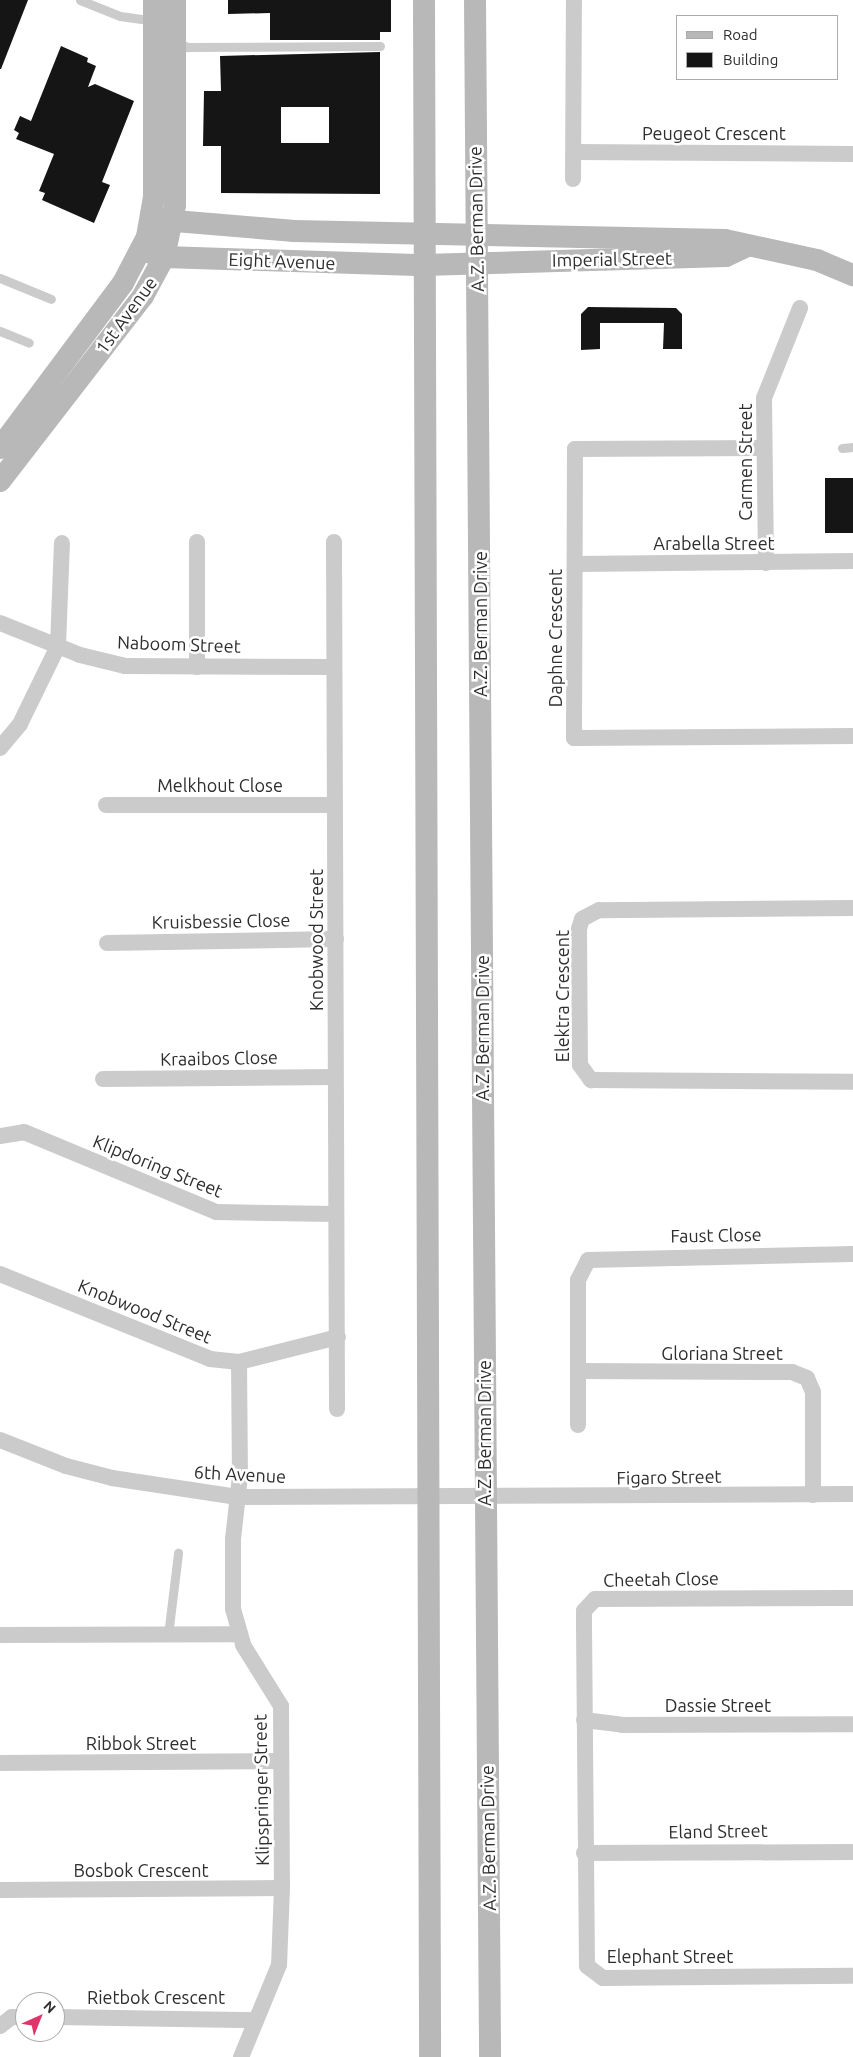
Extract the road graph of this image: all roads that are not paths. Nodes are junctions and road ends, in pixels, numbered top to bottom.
1 (80, 0) edge
2 (175, 0) edge
3 (424, 0) edge
4 (475, 0) edge
5 (574, 0) edge
6 (154, 10) edge
7 (175, 41) junction
8 (380, 46) dead end
9 (574, 152) junction
10 (853, 154) edge
11 (573, 179) dead end
12 (162, 221) junction
13 (423, 233) junction
14 (476, 234) junction
15 (745, 247) junction
16 (142, 250) junction
17 (164, 257) junction
18 (477, 263) junction
19 (424, 264) junction
20 (853, 275) edge
21 (0, 278) edge
22 (51, 299) dead end
23 (800, 308) dead end
24 (0, 331) edge
25 (29, 343) dead end
26 (853, 447) edge
27 (0, 448) edge
28 (764, 448) junction
29 (842, 448) dead end
30 (0, 481) edge
31 (197, 542) dead end
32 (334, 542) dead end
33 (62, 543) dead end
34 (853, 561) edge
35 (766, 563) junction
36 (575, 564) junction
37 (0, 623) edge
38 (58, 646) junction
39 (197, 667) junction
40 (334, 667) junction
41 (853, 736) edge
42 (0, 748) edge
43 (335, 804) junction
44 (106, 805) dead end
45 (853, 908) edge
46 (336, 939) junction
47 (107, 943) dead end
48 (335, 1077) junction
49 (103, 1080) dead end
50 (853, 1082) edge
51 (0, 1136) edge
52 (336, 1214) junction
53 (853, 1254) edge
54 (0, 1274) edge
55 (338, 1337) junction
56 (239, 1362) junction
57 (578, 1371) junction
58 (337, 1408) dead end
59 (578, 1424) dead end
60 (0, 1440) edge
61 (853, 1494) edge
62 (813, 1495) junction
63 (238, 1497) junction
64 (430, 1498) junction
65 (485, 1499) junction
66 (178, 1554) dead end
67 (853, 1598) edge
68 (240, 1634) junction
69 (0, 1635) edge
70 (168, 1635) junction
71 (584, 1720) junction
72 (853, 1724) edge
73 (281, 1761) junction
74 (0, 1763) edge
75 (853, 1852) edge
76 (584, 1853) junction
77 (282, 1888) junction
78 (0, 1890) edge
79 (853, 1976) edge
80 (15, 2017) edge
81 (65, 2017) edge
82 (256, 2020) junction
83 (0, 2026) edge
84 (241, 2057) edge
85 (430, 2057) edge
86 (490, 2057) edge

1 - 6 lane
2 - 7 main road, 1st Avenue
3 - 13 main road
4 - 14 main road, A.Z. Berman Drive
5 - 9 street
6 - 7 lane
6 - 12 main road, 1st Avenue
7 - 8 lane
7 - 12 main road, 1st Avenue
9 - 10 street, Peugeot Crescent
9 - 11 street
12 - 13 main road, Eight Avenue
12 - 16 main road, 1st Avenue
12 - 17 main road, 1st Avenue
13 - 14 main road, Eight Avenue
13 - 19 main road
14 - 15 main road, Imperial Street
14 - 18 main road, A.Z. Berman Drive
15 - 18 main road, Imperial Street
15 - 20 main road, Imperial Street
16 - 17 main road, Eight Avenue
16 - 27 main road, 1st Avenue
17 - 19 main road, Eight Avenue
17 - 30 main road, 1st Avenue
18 - 19 main road, Imperial Street
18 - 65 main road, A.Z. Berman Drive
19 - 64 main road
21 - 22 lane
23 - 28 street, Carmen Street
24 - 25 lane
26 - 29 lane
28 - 35 street, Carmen Street
28 - 36 street, Daphne Crescent
31 - 39 street
32 - 40 street, Knobwood Street
33 - 38 street
34 - 35 street, Arabella Street
35 - 36 street, Arabella Street
36 - 41 street, Daphne Crescent
37 - 38 street, Naboom Street
38 - 39 street, Naboom Street
38 - 42 street
39 - 40 street, Naboom Street
40 - 43 street, Knobwood Street
43 - 44 street, Melkhout Close
43 - 46 street, Knobwood Street
45 - 50 street, Elektra Crescent
46 - 47 street, Kruisbessie Close
46 - 48 street, Knobwood Street
48 - 49 street, Kraaibos Close
48 - 52 street, Knobwood Street
51 - 52 street, Klipdoring Street
52 - 55 street, Knobwood Street
53 - 57 street, Faust Close
54 - 56 street, Knobwood Street
55 - 56 street, Knobwood Street
55 - 58 street, Knobwood Street
56 - 63 street, Klipspringer Street
57 - 59 street
57 - 62 street, Gloriana Street
60 - 63 street, 6th Avenue
61 - 62 street, Figaro Street
62 - 65 street, Figaro Street
63 - 64 street, 6th Avenue
63 - 68 street, Klipspringer Street
64 - 65 street, 6th Avenue
64 - 85 main road
65 - 86 main road, A.Z. Berman Drive
66 - 70 lane
67 - 71 street, Cheetah Close
68 - 70 street
68 - 73 street, Klipspringer Street
69 - 70 street
71 - 72 street, Dassie Street
71 - 76 street, Elephant Street
73 - 74 street, Ribbok Street
73 - 77 street, Klipspringer Street
75 - 76 street, Eland Street
76 - 79 street, Elephant Street
77 - 78 street, Bosbok Crescent
77 - 82 street, Klipspringer Street
80 - 83 street
81 - 82 street, Rietbok Crescent
82 - 84 street, Klipspringer Street

